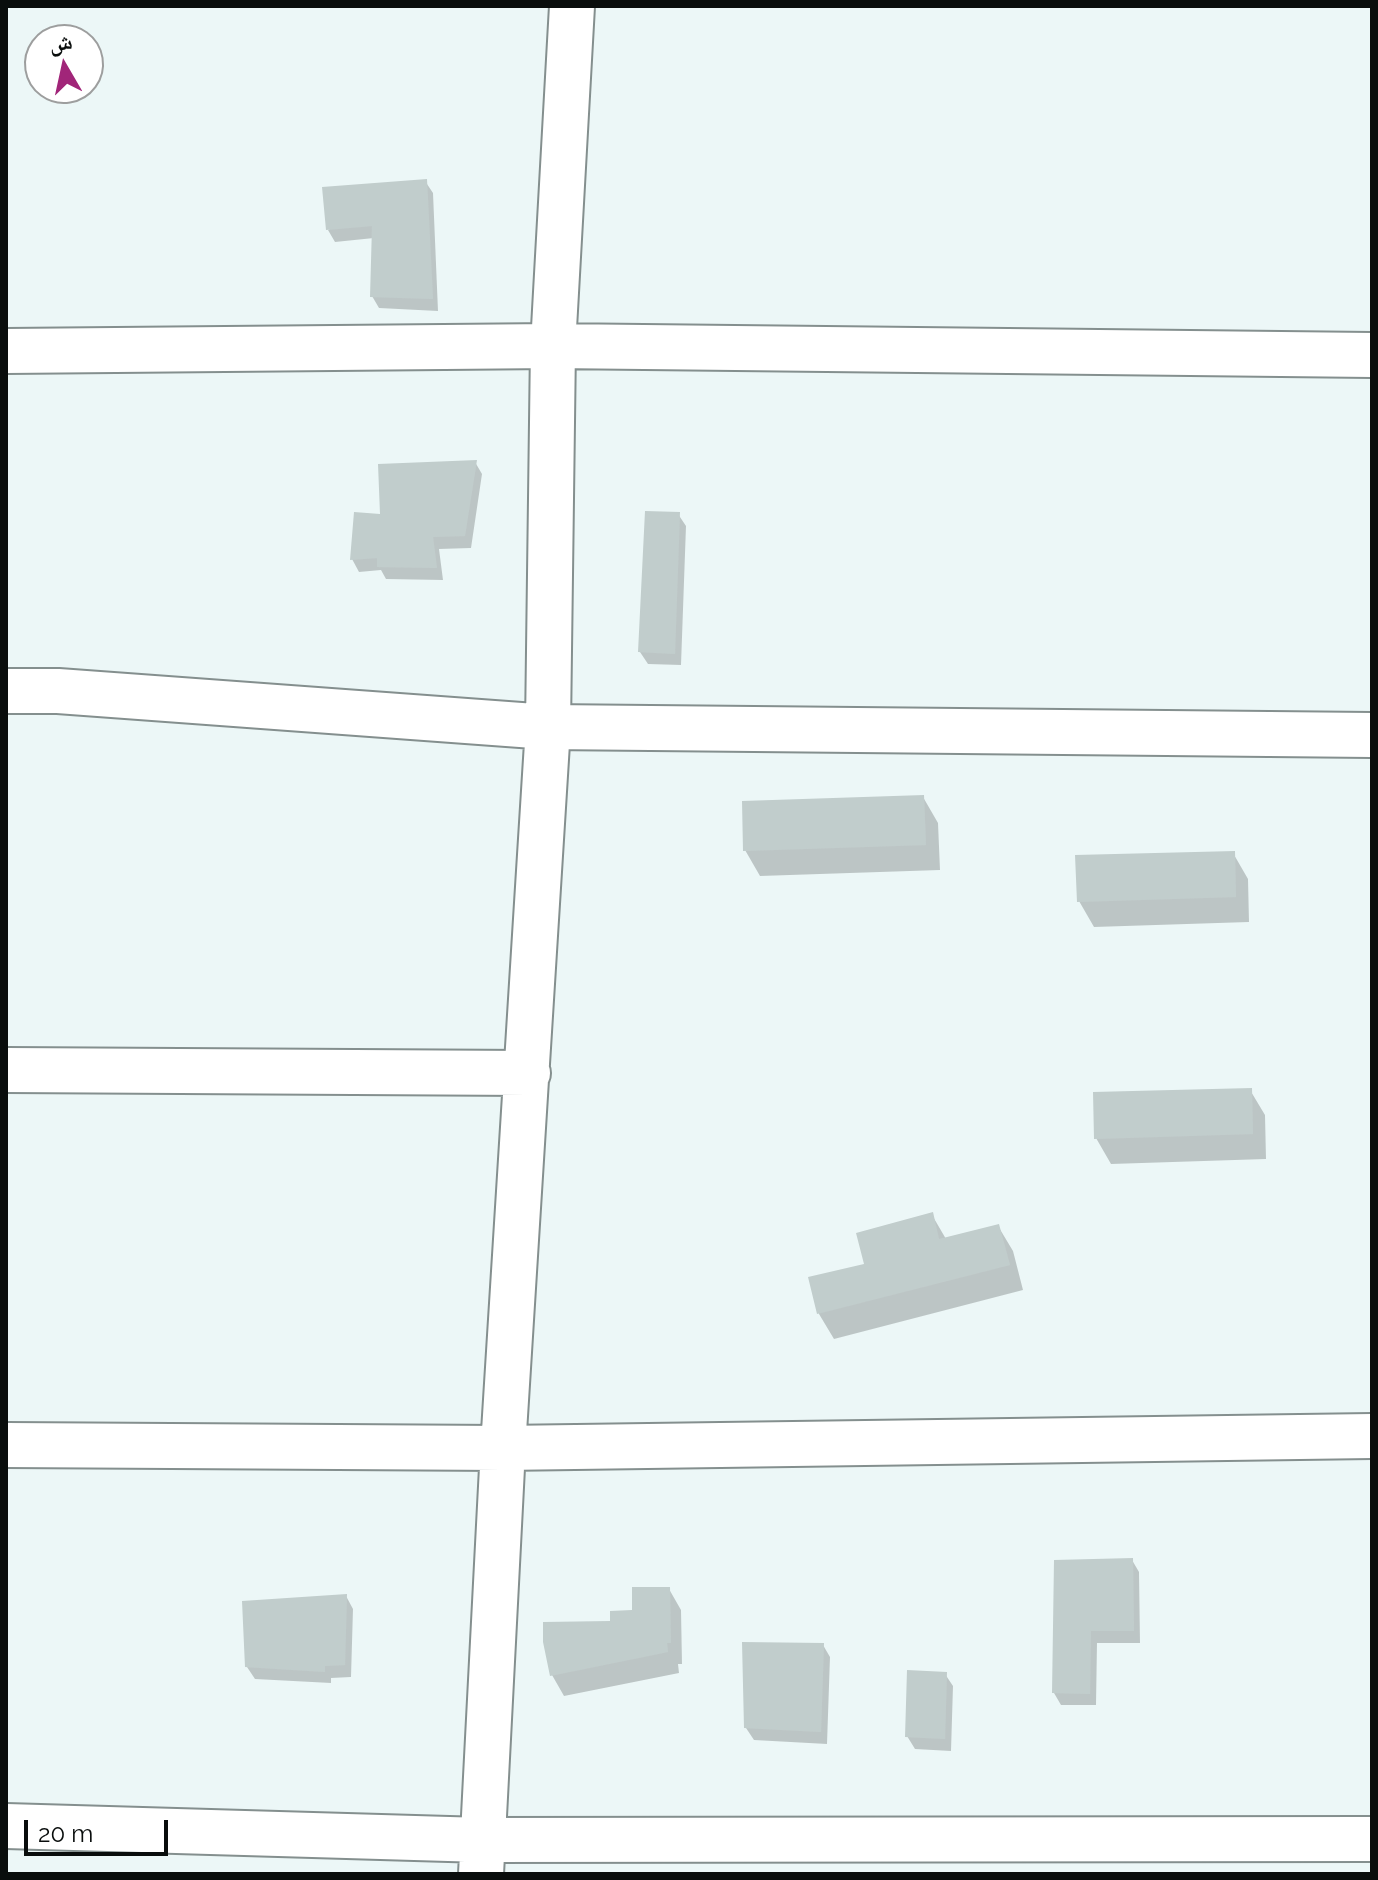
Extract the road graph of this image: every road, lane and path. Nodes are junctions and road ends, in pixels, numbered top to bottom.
1 (572, 6) edge
2 (553, 346) junction
3 (6, 351) edge
4 (1372, 355) edge
5 (6, 691) edge
6 (548, 727) junction
7 (1372, 735) edge
8 (6, 1070) edge
9 (528, 1073) junction
10 (1372, 1436) edge
11 (6, 1445) edge
12 (503, 1448) junction
13 (6, 1826) edge
14 (1372, 1839) edge
15 (482, 1857) edge

1 - 2 street
2 - 3 street
2 - 4 street
2 - 6 street
5 - 6 street
6 - 7 street
6 - 9 street
8 - 9 street
9 - 12 street
10 - 12 street
11 - 12 street
12 - 15 street
13 - 15 street
14 - 15 street

